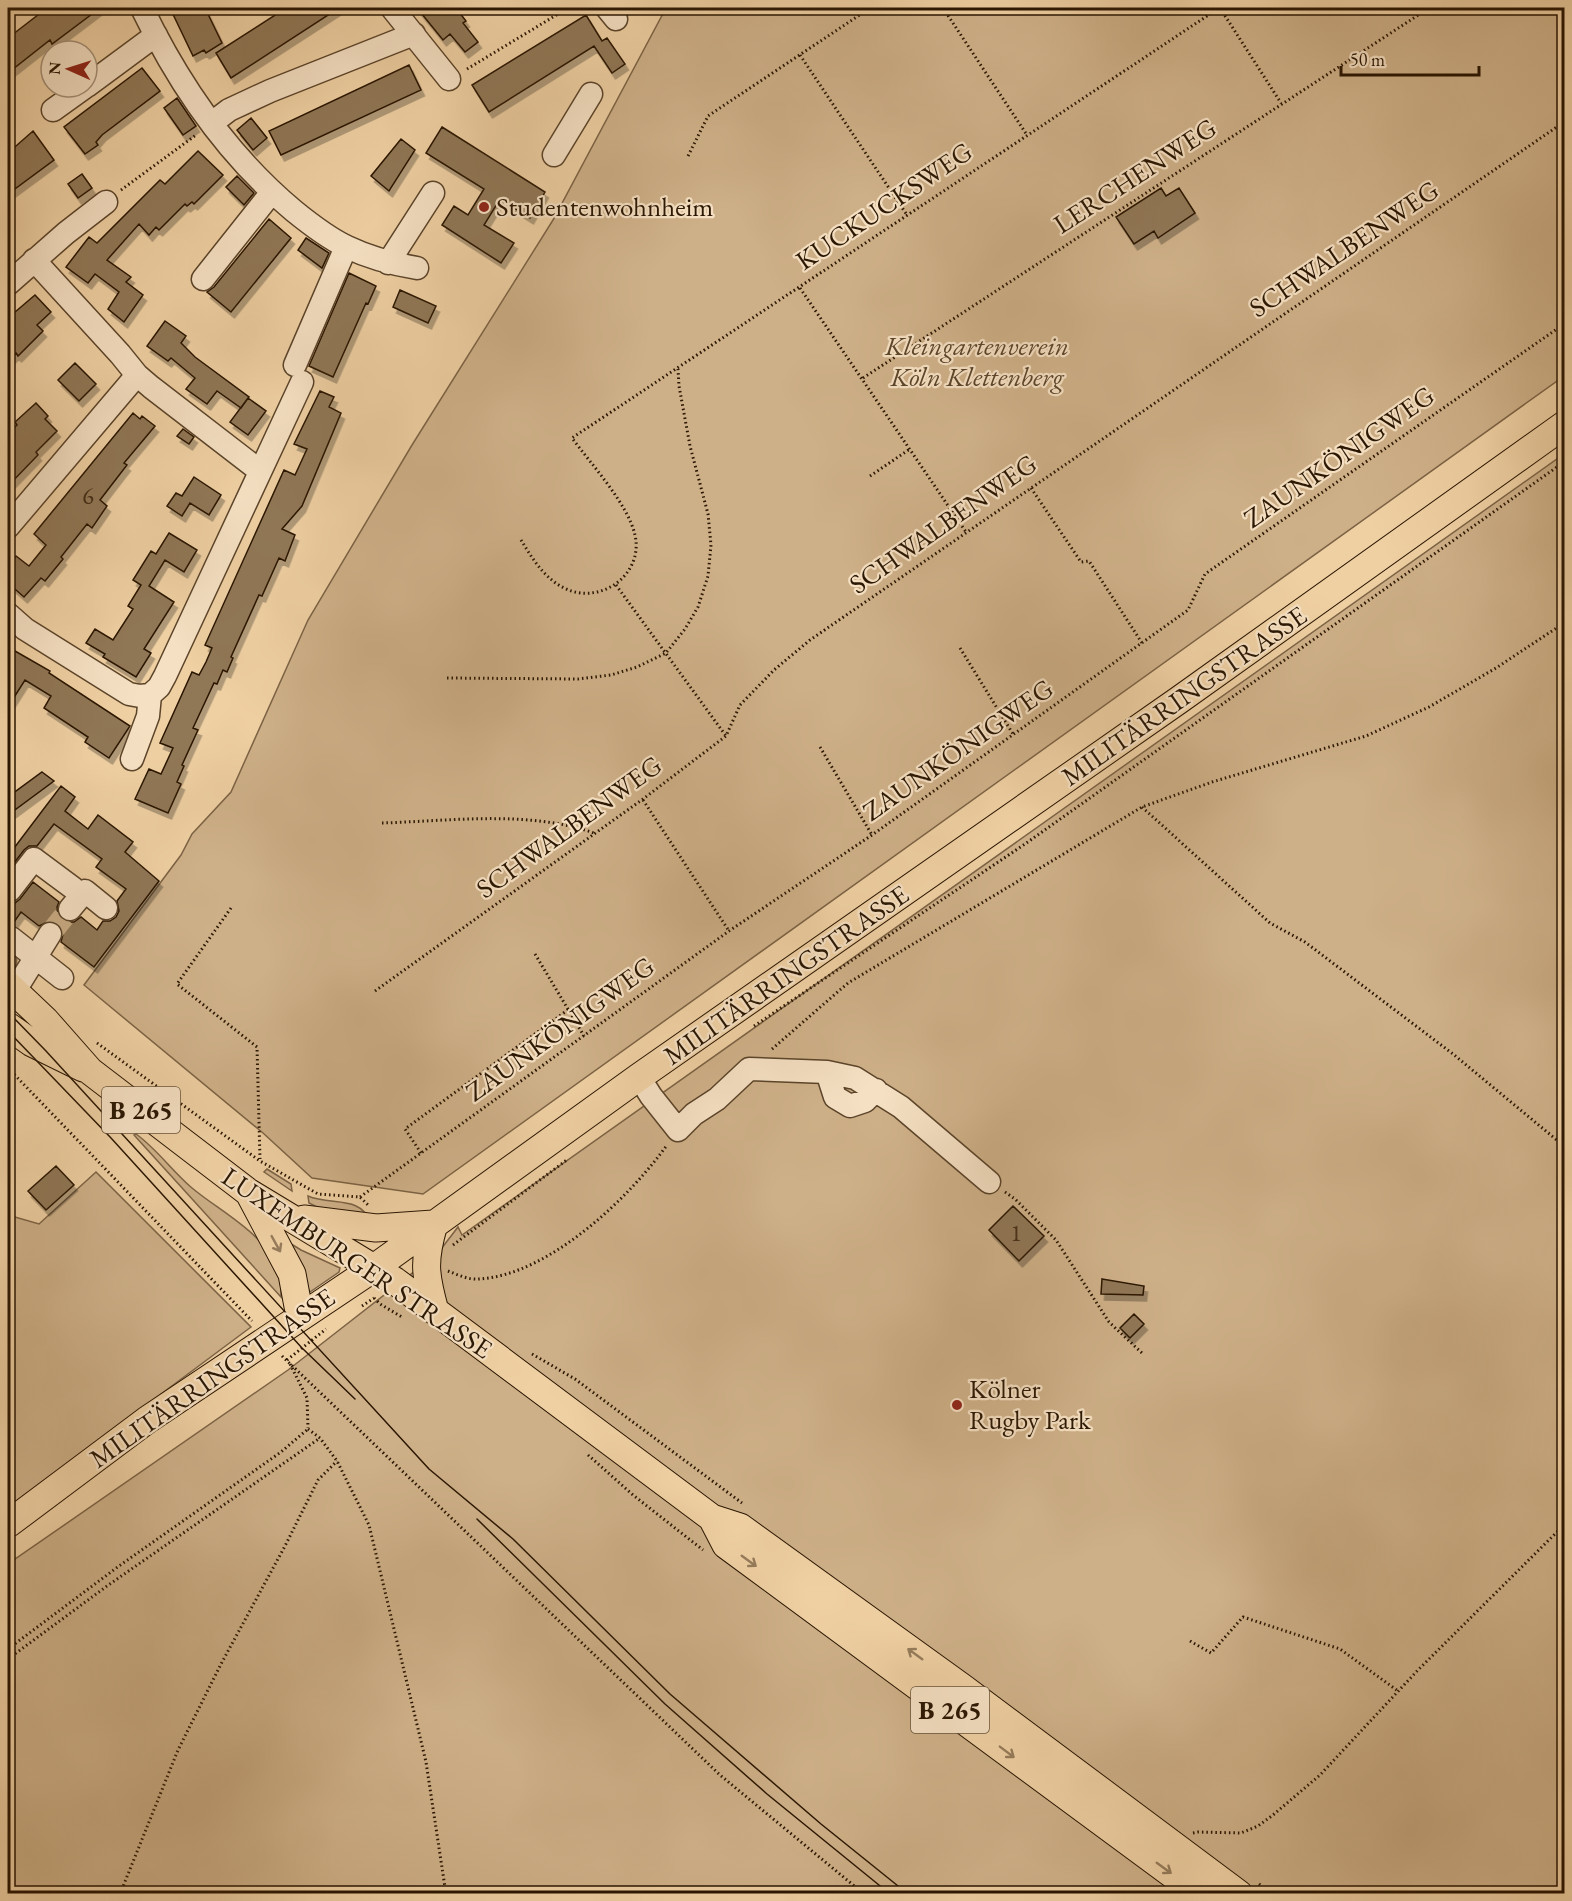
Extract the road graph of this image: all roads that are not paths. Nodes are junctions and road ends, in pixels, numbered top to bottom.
1 (142, 8) edge
2 (392, 8) edge
3 (414, 34) junction
4 (156, 35) junction
5 (99, 77) edge
6 (449, 78) road end
7 (591, 94) dead end
8 (68, 99) edge
9 (53, 110) dead end
10 (212, 123) junction
11 (554, 155) dead end
12 (272, 192) junction
13 (433, 193) dead end
14 (106, 202) road end
15 (346, 247) junction
16 (34, 260) junction
17 (388, 263) junction
18 (417, 268) dead end
19 (203, 279) dead end
20 (8, 284) edge
21 (137, 375) junction
22 (1564, 425) edge
23 (260, 471) junction
24 (8, 527) edge
25 (9, 617) edge
26 (150, 694) junction
27 (132, 759) dead end
28 (10, 890) dead end
29 (106, 908) dead end
30 (50, 934) tunnel mouth
31 (11, 938) dead end
32 (34, 957) junction
33 (62, 978) dead end
34 (10, 988) edge
35 (8, 1026) edge
36 (90, 1071) junction
37 (639, 1077) junction
38 (989, 1182) road end
39 (248, 1192) junction
40 (287, 1216) junction
41 (434, 1224) junction
42 (374, 1268) junction
43 (435, 1311) junction
44 (300, 1317) junction
45 (712, 1518) junction
46 (8, 1524) edge
47 (1198, 1893) edge
48 (1239, 1893) edge

1 - 4 street
2 - 3 street
3 - 6 street
3 - 10 street
4 - 5 street
4 - 10 street
7 - 11 street
8 - 9 street
10 - 12 street
12 - 15 street
12 - 19 street
13 - 17 street
14 - 16 street
15 - 17 street
15 - 23 street
16 - 20 street
16 - 21 street
17 - 18 street
21 - 23 street
21 - 24 street
22 - 37 main road, MILITÄRRINGSTRASSE
23 - 26 street
25 - 26 street
26 - 27 street
28 - 29 street
30 - 32 street
31 - 32 street
32 - 33 street
32 - 34 street
34 - 36 main road, LUXEMBURGER STRASSE / B 265
35 - 36 main road, LUXEMBURGER STRASSE / B 265
36 - 39 main road, LUXEMBURGER STRASSE / B 265
37 - 38 street
37 - 41 main road, MILITÄRRINGSTRASSE
39 - 40 main road, LUXEMBURGER STRASSE / B 265
39 -> 44 main road
40 - 41 main road
40 - 42 main road, LUXEMBURGER STRASSE / B 265
41 - 42 main road, MILITÄRRINGSTRASSE
41 - 43 main road
42 - 43 main road, LUXEMBURGER STRASSE / B 265
42 - 44 main road, MILITÄRRINGSTRASSE
43 - 45 main road, LUXEMBURGER STRASSE / B 265
44 - 46 main road, MILITÄRRINGSTRASSE
45 -> 47 main road, LUXEMBURGER STRASSE / B 265
48 -> 45 main road, LUXEMBURGER STRASSE / B 265

